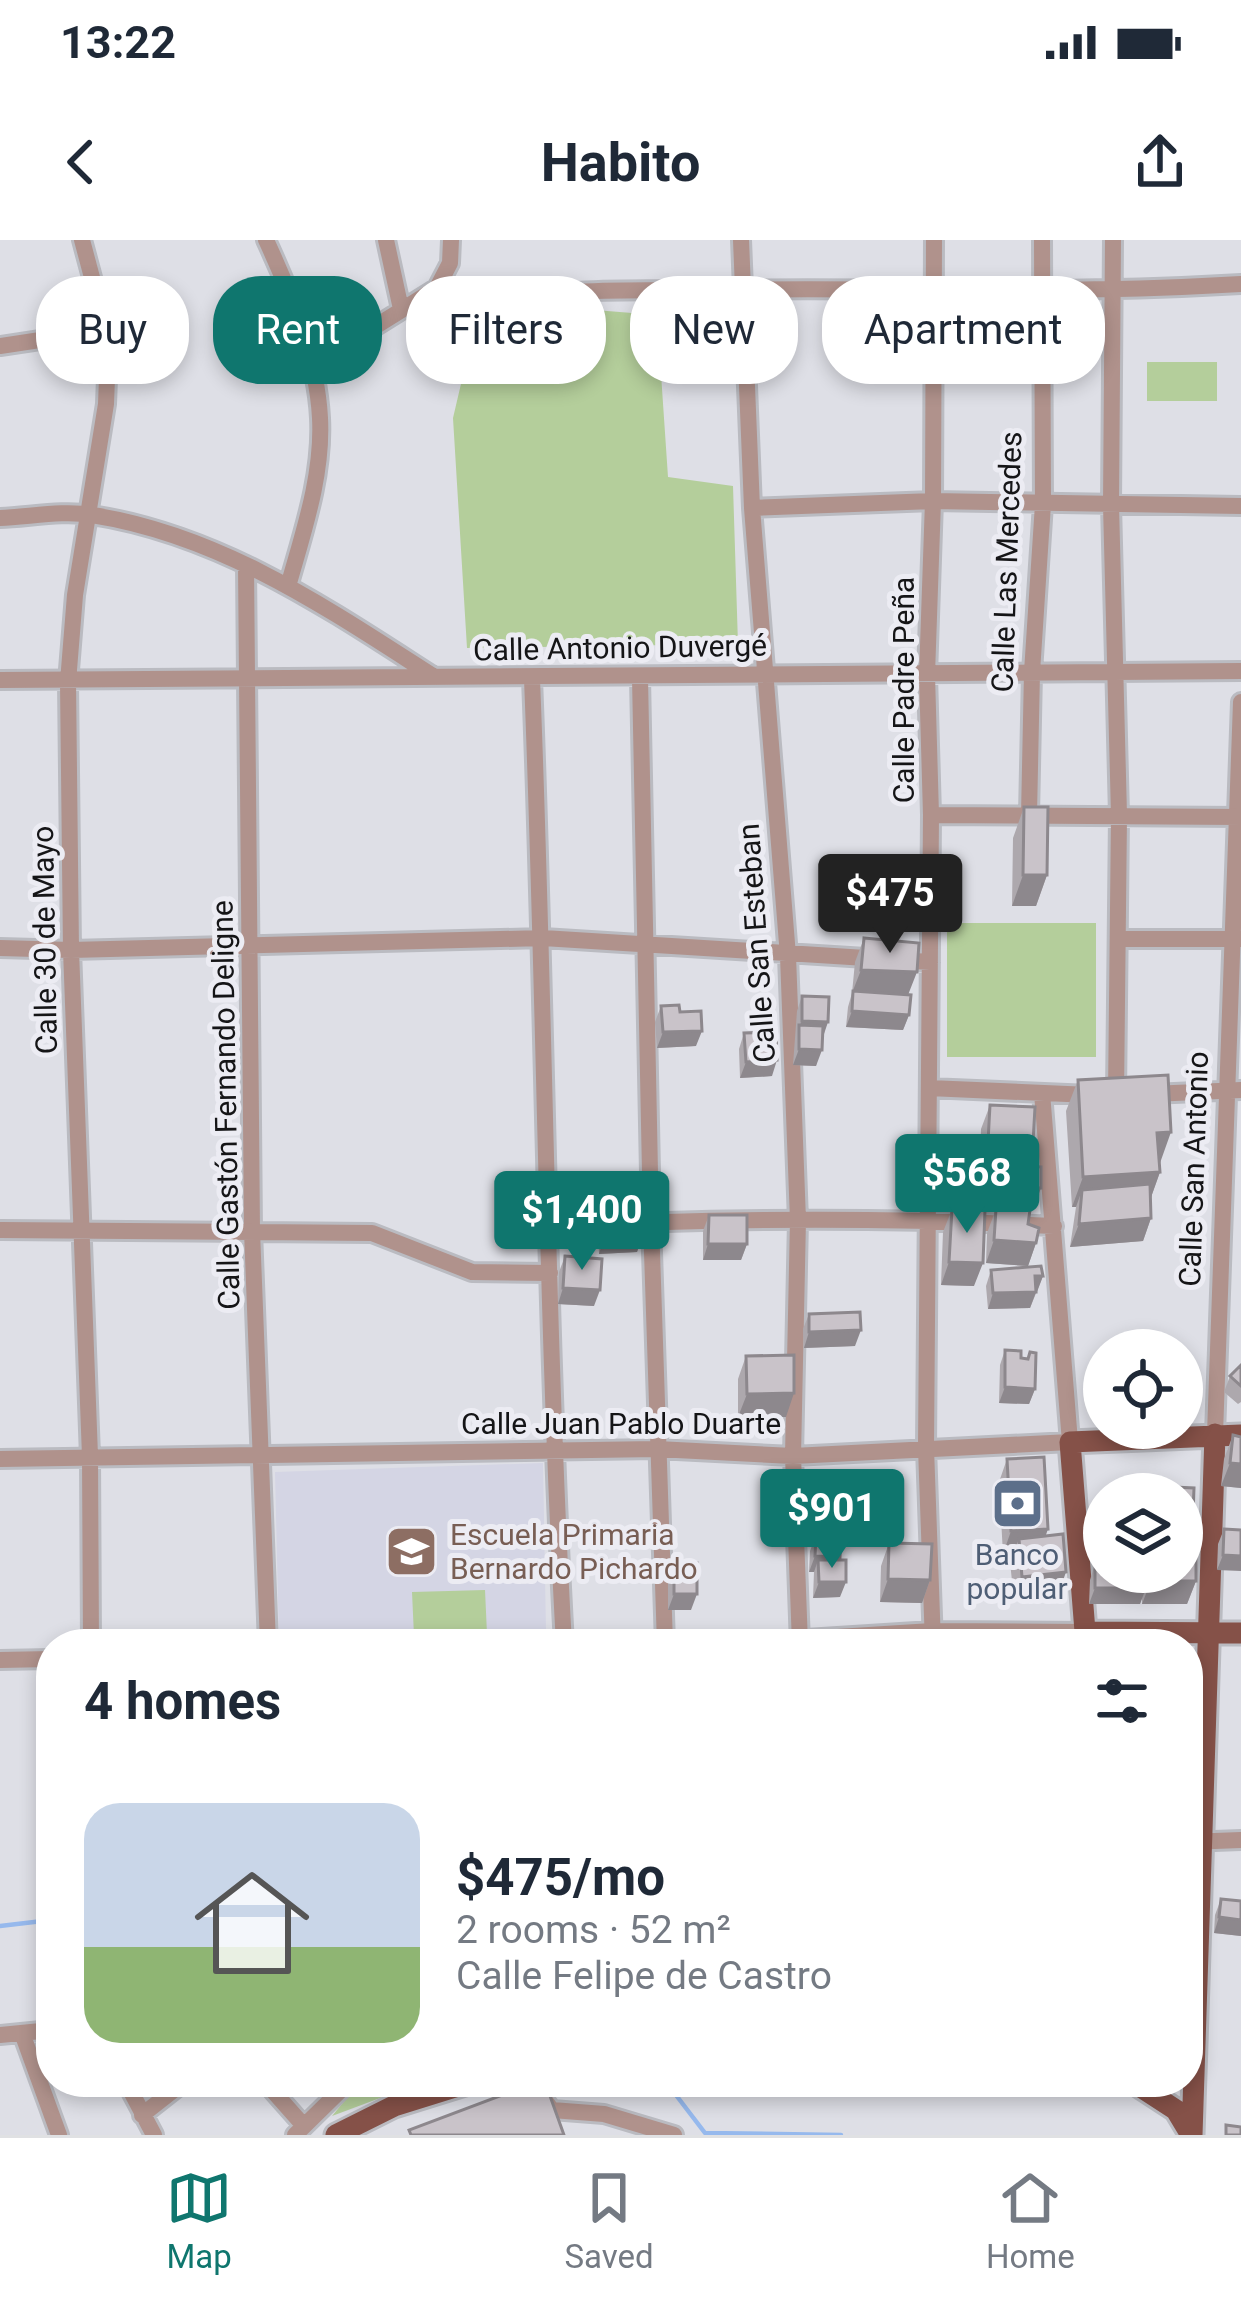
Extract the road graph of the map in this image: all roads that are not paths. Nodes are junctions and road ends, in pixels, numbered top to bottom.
1 (82, 240) edge
2 (266, 240) edge
3 (386, 240) edge
4 (451, 240) edge
5 (741, 240) edge
6 (934, 240) edge
7 (1042, 240) edge
8 (1113, 240) edge
9 (92, 276) edge
10 (279, 276) edge
11 (743, 276) edge
12 (933, 276) edge
13 (1041, 276) edge
14 (1241, 284) edge
15 (1105, 292) edge
16 (1113, 292) junction
17 (401, 309) junction
18 (382, 321) edge
19 (36, 341) edge
20 (0, 346) edge
21 (106, 384) edge
22 (315, 384) edge
23 (747, 384) edge
24 (933, 384) edge
25 (1042, 384) edge
26 (933, 501) junction
27 (1043, 504) junction
28 (1112, 505) junction
29 (1241, 506) edge
30 (752, 508) junction
31 (88, 514) junction
32 (0, 518) edge
33 (246, 566) junction
34 (289, 583) junction
35 (1241, 671) edge
36 (764, 672) junction
37 (1032, 672) junction
38 (1118, 672) junction
39 (927, 675) junction
40 (434, 676) junction
41 (640, 678) junction
42 (245, 679) junction
43 (532, 679) junction
44 (0, 680) edge
45 (68, 682) junction
46 (1241, 702) edge
47 (931, 815) junction
48 (1029, 815) junction
49 (1119, 815) junction
50 (1239, 817) edge
51 (543, 938) junction
52 (1118, 938) junction
53 (1237, 939) edge
54 (644, 942) junction
55 (251, 943) junction
56 (0, 948) edge
57 (71, 950) junction
58 (788, 956) junction
59 (930, 962) junction
60 (929, 1088) junction
61 (1234, 1090) edge
62 (1042, 1093) junction
63 (1117, 1096) junction
64 (798, 1220) junction
65 (929, 1220) junction
66 (650, 1222) junction
67 (1054, 1226) junction
68 (549, 1227) junction
69 (80, 1229) junction
70 (0, 1230) edge
71 (253, 1231) junction
72 (550, 1273) junction
73 (1215, 1434) junction
74 (1241, 1435) edge
75 (1070, 1442) junction
76 (657, 1448) junction
77 (926, 1448) junction
78 (554, 1452) junction
79 (260, 1455) junction
80 (89, 1456) junction
81 (794, 1456) junction
82 (0, 1459) edge
83 (92, 1629) edge
84 (267, 1629) edge
85 (563, 1629) edge
86 (664, 1629) edge
87 (800, 1629) edge
88 (933, 1629) edge
89 (1084, 1629) edge
90 (1203, 1633) edge
91 (1210, 1633) junction
92 (1241, 1633) edge
93 (36, 1659) edge
94 (0, 1660) edge
95 (1203, 1724) edge
96 (1241, 1840) edge
97 (1203, 1842) edge
98 (36, 2032) edge
99 (22, 2033) junction
100 (0, 2035) edge
101 (36, 2072) edge
102 (45, 2097) edge
103 (133, 2097) edge
104 (172, 2097) edge
105 (276, 2097) edge
106 (333, 2097) edge
107 (421, 2097) edge
108 (542, 2097) edge
109 (1156, 2097) edge
110 (1191, 2097) edge
111 (147, 2129) edge
112 (299, 2130) edge
113 (59, 2135) edge
114 (336, 2135) edge
115 (674, 2135) edge
116 (1192, 2135) edge

1 - 9 street, Calle 30 de Mayo
2 - 10 street
3 - 17 street
4 - 17 street
5 - 11 street, Calle San Esteban
6 - 12 street, Calle Padre Peña
7 - 13 street, Calle Las Mercedes
8 - 16 street
14 - 16 street
15 - 16 street
16 - 28 street
17 - 18 street
19 - 20 street
21 - 31 street, Calle 30 de Mayo
22 - 34 street
23 - 30 street, Calle San Esteban
24 - 26 street, Calle Padre Peña
25 - 27 street, Calle Las Mercedes
26 - 27 street
26 - 30 street
26 - 39 street, Calle Padre Peña
27 - 28 street
27 - 37 street, Calle Las Mercedes
28 - 29 street
28 - 38 street
30 - 36 street, Calle San Esteban
31 - 32 street
31 - 33 street
31 - 45 street, Calle 30 de Mayo
33 - 34 street
33 - 42 street, Calle Gastón Fernando Deligne
34 - 40 street
35 - 38 street, Calle Antonio Duvergé
36 - 39 street, Calle Antonio Duvergé
36 - 41 street, Calle Antonio Duvergé
36 - 58 street, Calle San Esteban
37 - 38 street, Calle Antonio Duvergé
37 - 39 street, Calle Antonio Duvergé
37 - 48 street, Calle Las Mercedes
38 - 49 street
39 - 47 street, Calle Padre Peña
40 - 42 street, Calle Antonio Duvergé
40 - 43 street, Calle Antonio Duvergé
41 - 43 street, Calle Antonio Duvergé
41 - 54 street
42 - 45 street, Calle Antonio Duvergé
42 - 55 street, Calle Gastón Fernando Deligne
43 - 51 street
44 - 45 street, Calle Antonio Duvergé
45 - 57 street, Calle 30 de Mayo
46 - 50 street, Calle San Antonio
47 - 48 street
47 - 59 street, Calle Padre Peña
48 - 49 street
49 - 50 street
49 - 52 street
50 - 53 street, Calle San Antonio
51 - 54 street
51 - 55 street
51 - 68 street
52 - 53 street
52 - 63 street
53 - 61 street, Calle San Antonio
54 - 58 street
54 - 66 street
55 - 57 street
55 - 71 street, Calle Gastón Fernando Deligne
56 - 57 street
57 - 69 street, Calle 30 de Mayo
58 - 59 street
58 - 64 street, Calle San Esteban
59 - 60 street, Calle Padre Peña
60 - 62 street
60 - 65 street, Calle Padre Peña
61 - 63 street
61 - 73 street, Calle San Antonio
62 - 63 street
62 - 67 street
64 - 65 street
64 - 66 street
64 - 81 street, Calle San Esteban
65 - 67 street
65 - 77 street, Calle Padre Peña
66 - 68 street
66 - 76 street
67 - 75 street
68 - 72 street
69 - 70 street
69 - 71 street
69 - 80 street, Calle 30 de Mayo
71 - 72 street
71 - 79 street, Calle Gastón Fernando Deligne
72 - 78 street
73 - 74 main road, Calle Juan Pablo Duarte
73 - 75 main road, Calle Juan Pablo Duarte
73 - 91 main road, Calle San Antonio
75 - 77 street, Calle Juan Pablo Duarte
75 - 89 main road
76 - 78 street, Calle Juan Pablo Duarte
76 - 81 street, Calle Juan Pablo Duarte
76 - 86 street
77 - 81 street, Calle Juan Pablo Duarte
77 - 88 street, Calle Padre Peña
78 - 79 street, Calle Juan Pablo Duarte
78 - 85 street
79 - 80 street, Calle Juan Pablo Duarte
79 - 84 street, Calle Gastón Fernando Deligne
80 - 82 street, Calle Juan Pablo Duarte
80 - 83 street, Calle 30 de Mayo
81 - 87 street, Calle San Esteban
90 - 91 main road
91 - 92 main road
91 - 95 main road, Calle San Antonio
93 - 94 street
96 - 97 street
98 - 99 street
99 - 100 street
99 - 101 street
102 - 113 street
103 - 111 street
104 - 111 street
105 - 112 street
106 - 112 street
107 - 114 main road
108 - 115 street
109 - 116 main road
110 - 116 main road, Calle San Antonio

